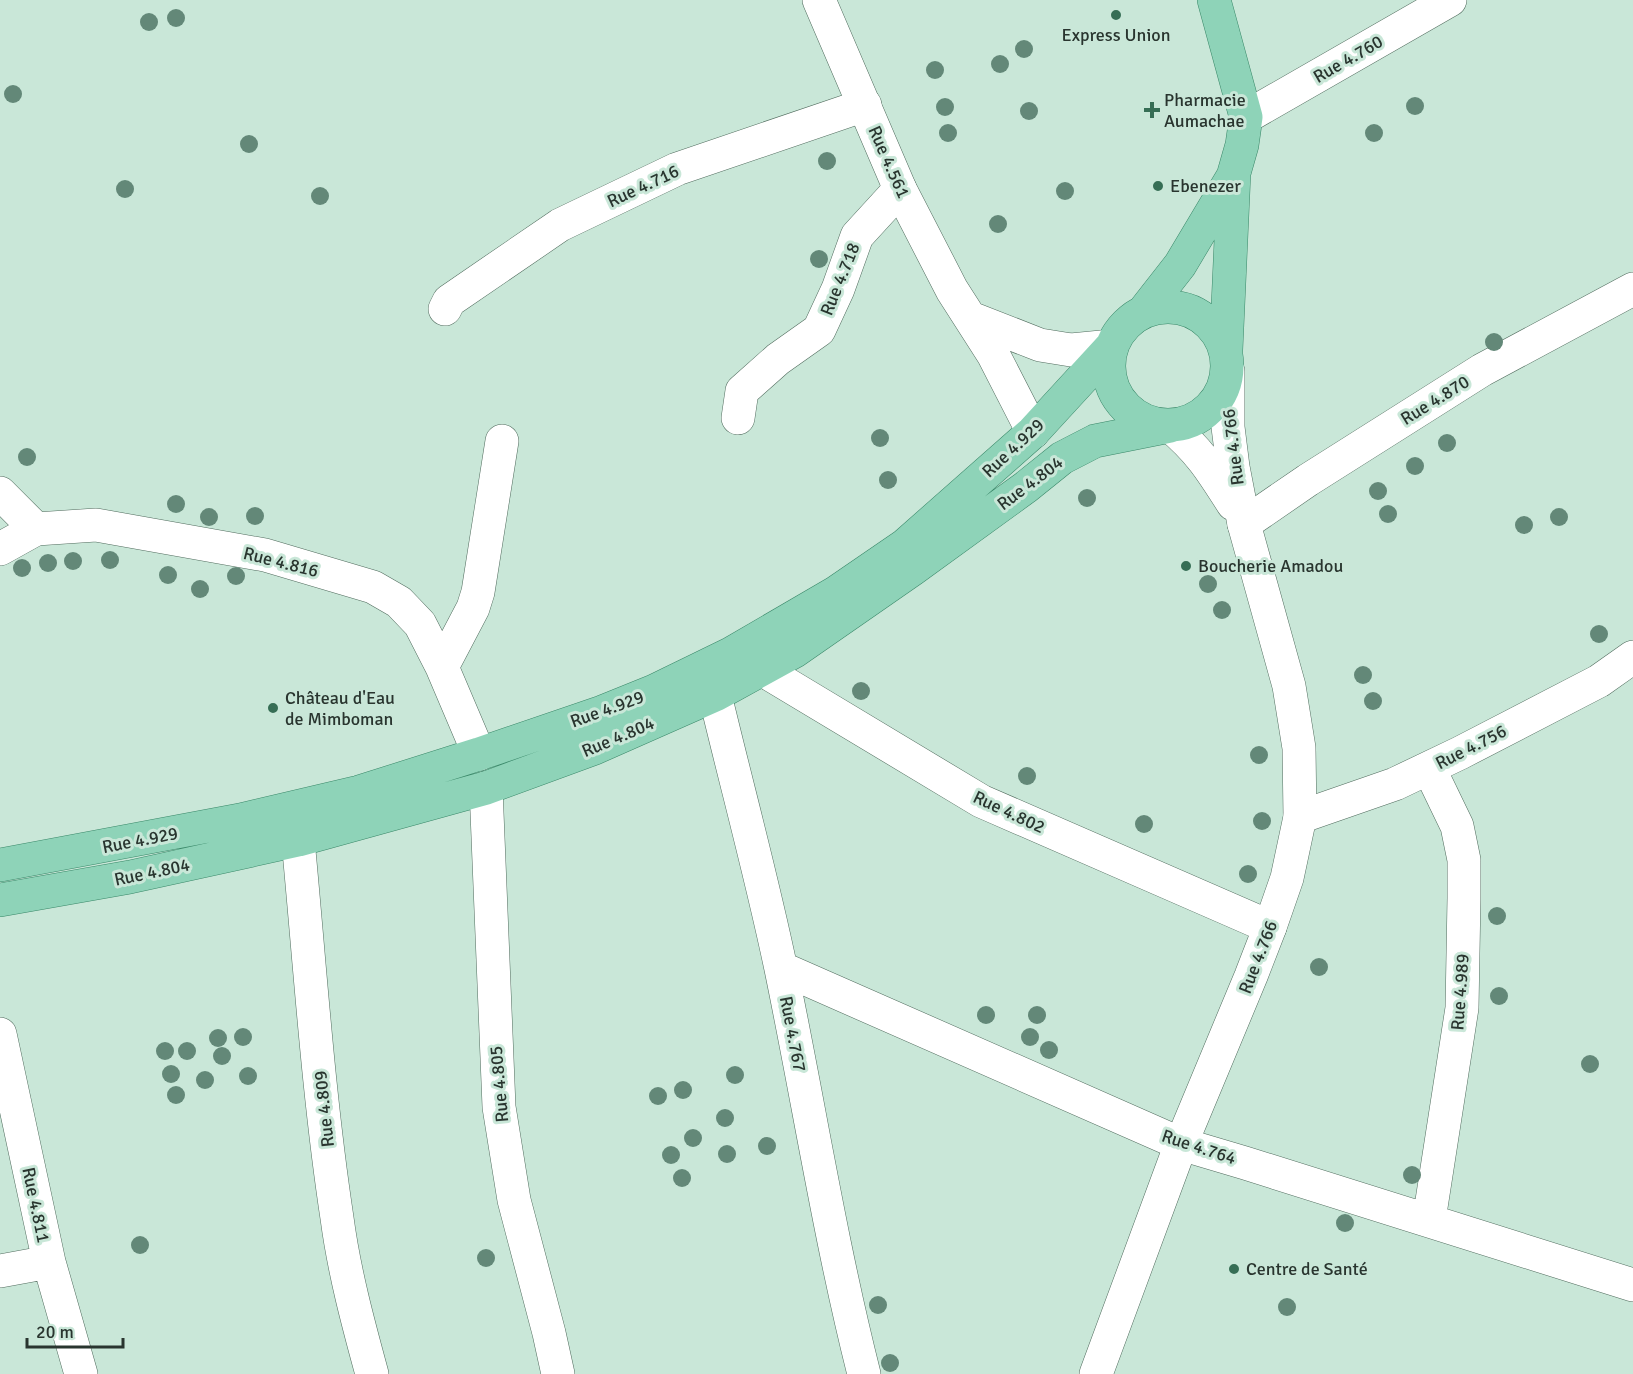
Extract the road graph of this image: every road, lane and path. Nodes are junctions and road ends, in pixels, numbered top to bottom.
1 (819, 0) edge
2 (1214, 0) edge
3 (1450, 0) edge
4 (864, 105) junction
5 (1246, 117) junction
6 (1234, 174) junction
7 (900, 189) junction
8 (1633, 289) edge
9 (445, 309) dead end
10 (1144, 311) junction
11 (971, 318) junction
12 (1112, 346) junction
13 (1227, 360) junction
14 (738, 418) dead end
15 (1170, 426) junction
16 (1033, 432) junction
17 (502, 441) dead end
18 (0, 493) edge
19 (1245, 524) junction
20 (36, 529) junction
21 (0, 549) edge
22 (1633, 657) edge
23 (442, 667) junction
24 (763, 670) junction
25 (715, 695) junction
26 (479, 754) junction
27 (1429, 768) junction
28 (486, 788) junction
29 (1300, 817) junction
30 (298, 840) junction
31 (0, 866) edge
32 (0, 900) edge
33 (1270, 927) junction
34 (781, 968) junction
35 (0, 1034) edge
36 (1181, 1144) junction
37 (1429, 1220) junction
38 (49, 1262) junction
39 (0, 1271) edge
40 (1633, 1285) edge
41 (81, 1374) edge
42 (372, 1374) edge
43 (558, 1374) edge
44 (864, 1374) edge
45 (1096, 1374) edge

1 - 4 street, Rue 4.561
2 - 5 main road
3 - 5 street, Rue 4.760
4 - 7 street, Rue 4.561
4 - 9 street, Rue 4.716
5 - 6 main road
6 - 10 main road
6 - 13 main road
7 - 11 street, Rue 4.561
7 - 14 street, Rue 4.718
8 - 19 street, Rue 4.870
10 - 12 main road
10 - 13 main road
11 - 12 street
11 - 16 street, Rue 4.561
12 - 15 main road
12 - 16 main road, Rue 4.929
13 - 15 main road
13 - 19 street, Rue 4.766
15 - 19 street, Rue 4.766
15 - 24 main road, Rue 4.804
16 - 26 main road, Rue 4.929
17 - 23 street
18 - 20 street
19 - 29 street, Rue 4.766
20 - 21 street
20 - 23 street, Rue 4.816
22 - 27 street, Rue 4.756
23 - 26 street, Rue 4.816
24 - 25 main road, Rue 4.804
24 - 33 street, Rue 4.802
25 - 28 main road, Rue 4.804
25 - 34 street, Rue 4.767
26 - 31 main road, Rue 4.929
27 - 29 street, Rue 4.756
27 - 37 street, Rue 4.989
28 - 30 main road, Rue 4.804
28 - 43 street, Rue 4.805
29 - 33 street, Rue 4.766
30 - 32 main road, Rue 4.804
30 - 42 street, Rue 4.809
33 - 36 street, Rue 4.766
34 - 36 street, Rue 4.764
34 - 44 street, Rue 4.767
35 - 38 street, Rue 4.811
36 - 37 street, Rue 4.764
36 - 45 street, Rue 4.766
37 - 40 street, Rue 4.764
38 - 39 street
38 - 41 street, Rue 4.811

